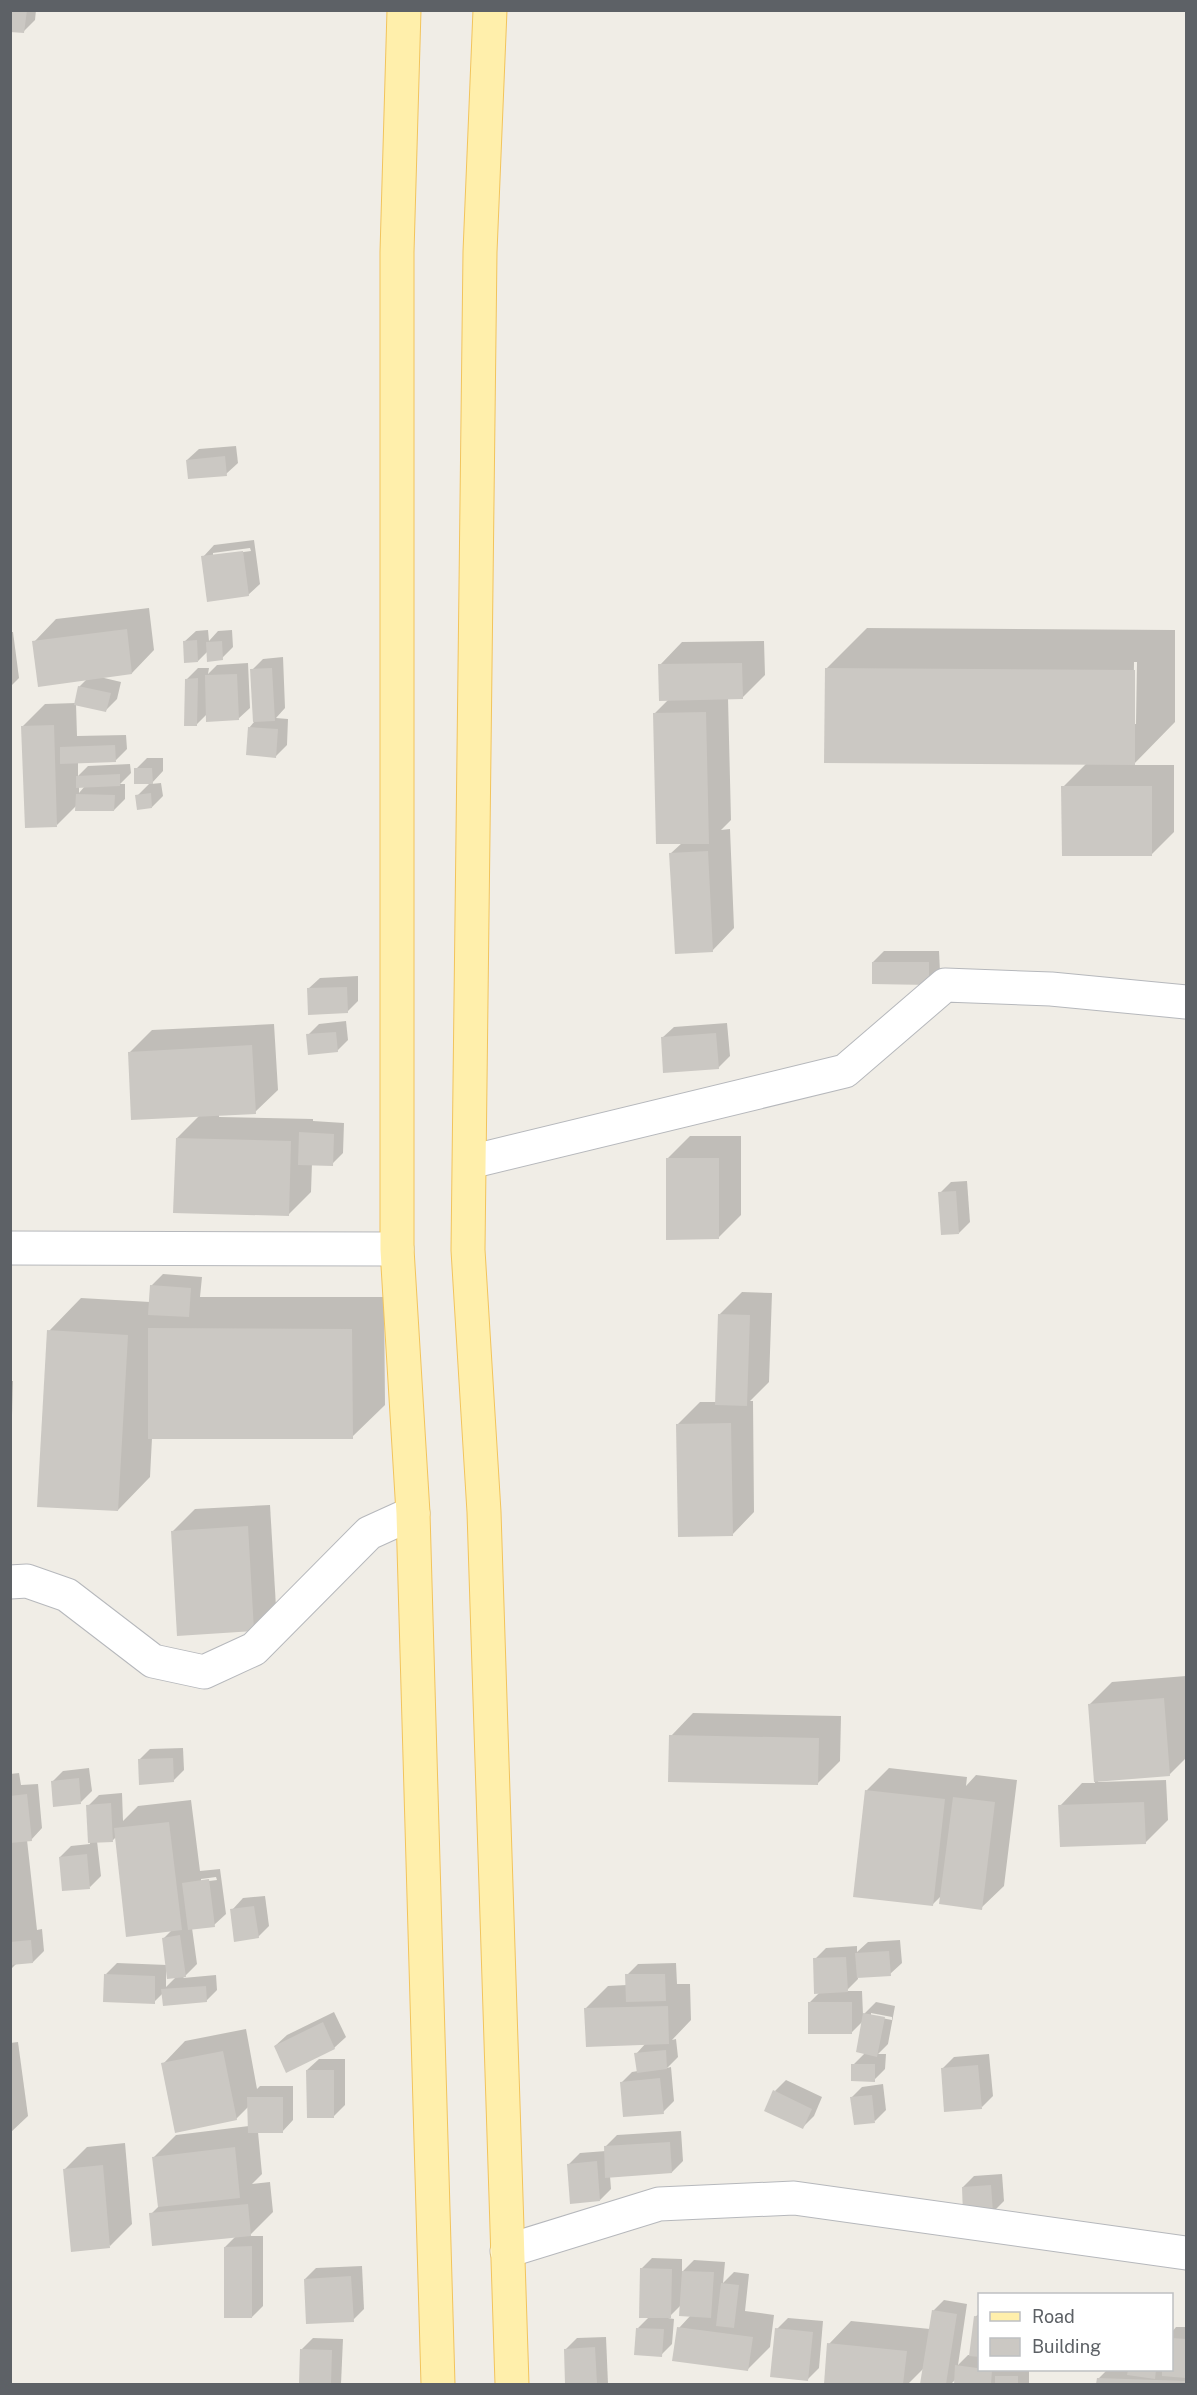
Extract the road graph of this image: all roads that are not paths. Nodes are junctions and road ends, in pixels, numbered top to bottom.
1 (404, 10) edge
2 (490, 10) edge
3 (1186, 1002) edge
4 (470, 1162) junction
5 (10, 1248) edge
6 (397, 1249) junction
7 (413, 1513) junction
8 (10, 1582) edge
9 (507, 2251) junction
10 (1186, 2253) edge
11 (438, 2385) edge
12 (512, 2385) edge

1 - 6 main road
2 - 4 main road
3 - 4 street
4 - 9 main road
5 - 6 street
6 - 7 main road
7 - 8 street
7 - 11 main road
9 - 10 street
9 - 12 main road

